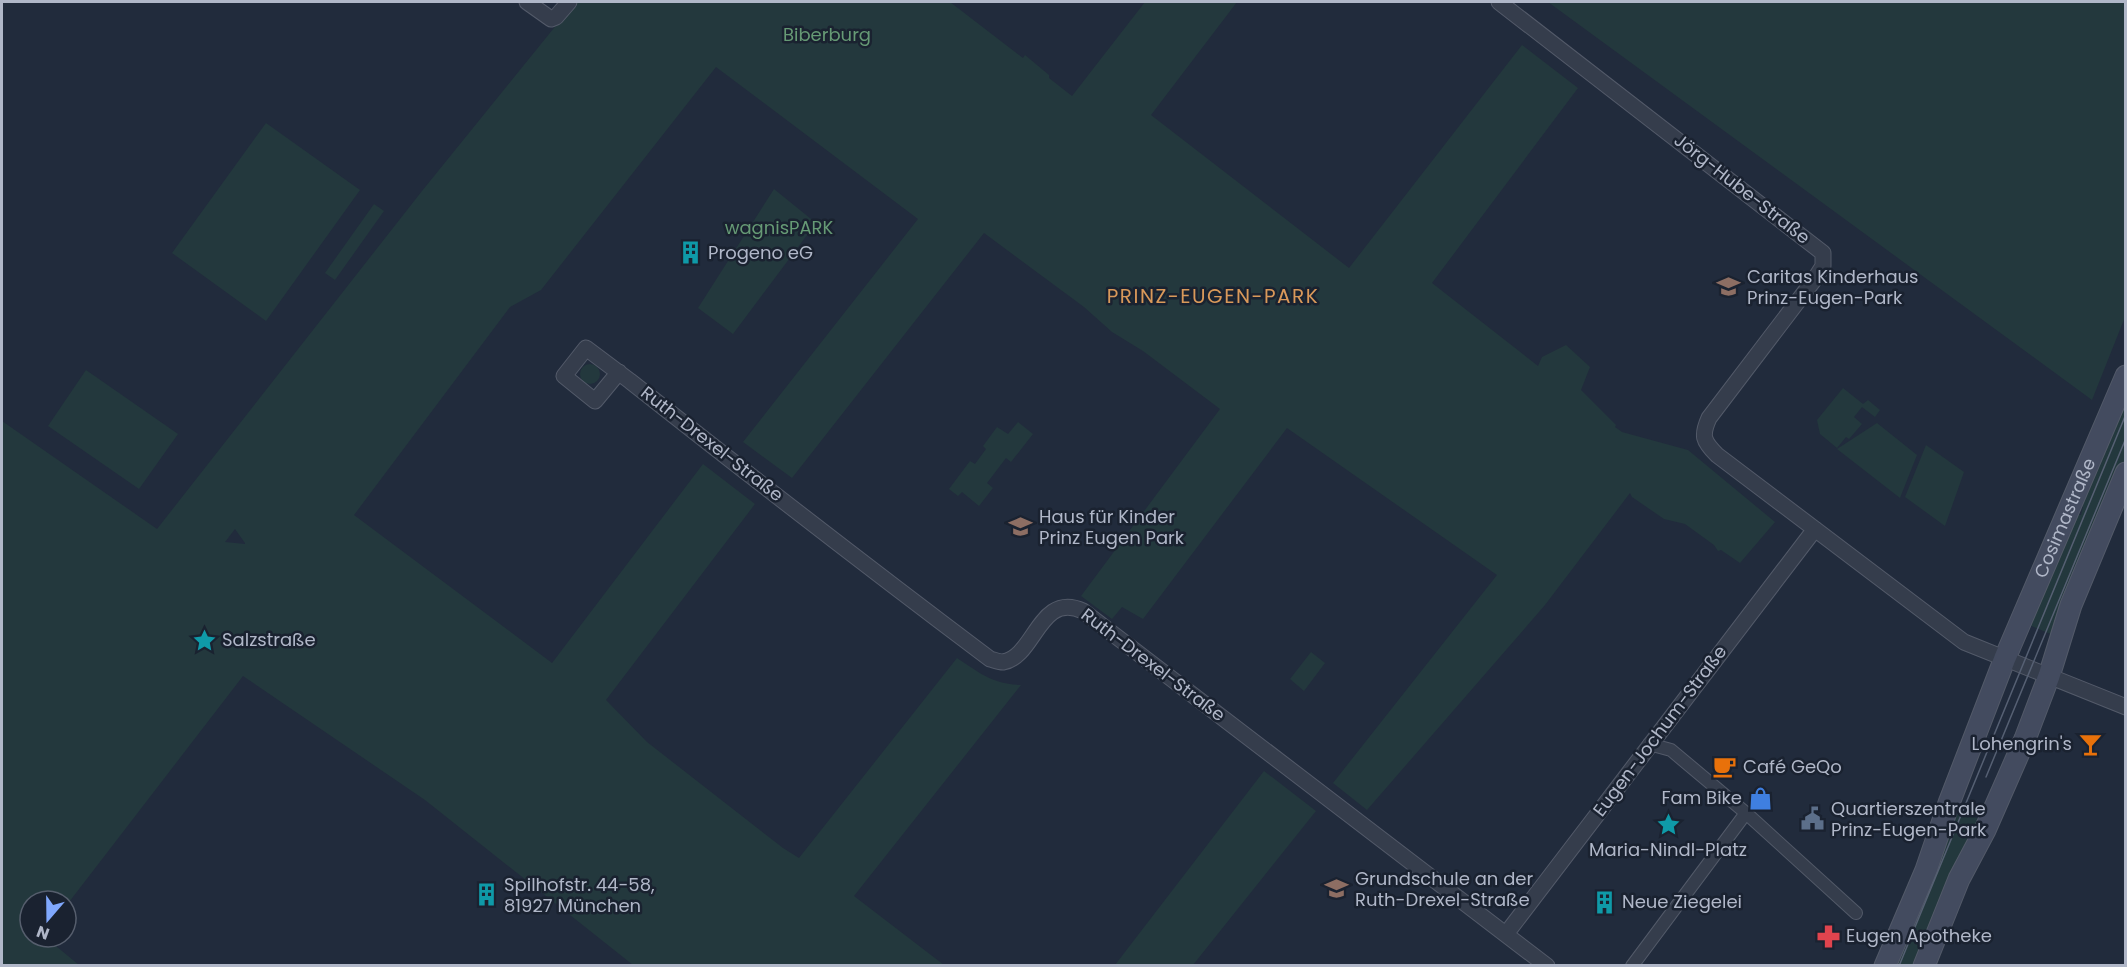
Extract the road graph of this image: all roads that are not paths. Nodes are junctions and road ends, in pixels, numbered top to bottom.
1 (528, 2) edge
2 (569, 2) edge
3 (1499, 2) edge
4 (619, 372) dead end
5 (2126, 376) edge
6 (2126, 473) edge
7 (1815, 529) junction
8 (2005, 658) junction
9 (2049, 675) junction
10 (2126, 707) edge
11 (1649, 744) junction
12 (1746, 813) junction
13 (1856, 914) dead end
14 (1506, 934) junction
15 (1547, 966) edge
16 (1632, 966) edge
17 (1885, 966) edge
18 (1924, 966) edge

1 - 2 street
3 - 7 street, Jörg-Hube-Straße
4 - 14 street, Ruth-Drexel-Straße
5 - 8 main road, Cosimastraße
6 - 9 main road, Cosimastraße
7 - 8 street, Jörg-Hube-Straße
7 - 11 street, Eugen-Jochum-Straße
8 - 9 street
8 - 17 main road, Cosimastraße
9 - 10 street
9 - 18 main road, Cosimastraße
11 - 12 street
11 - 14 street, Eugen-Jochum-Straße
12 - 13 street
12 - 16 street
14 - 15 street, Ruth-Drexel-Straße

